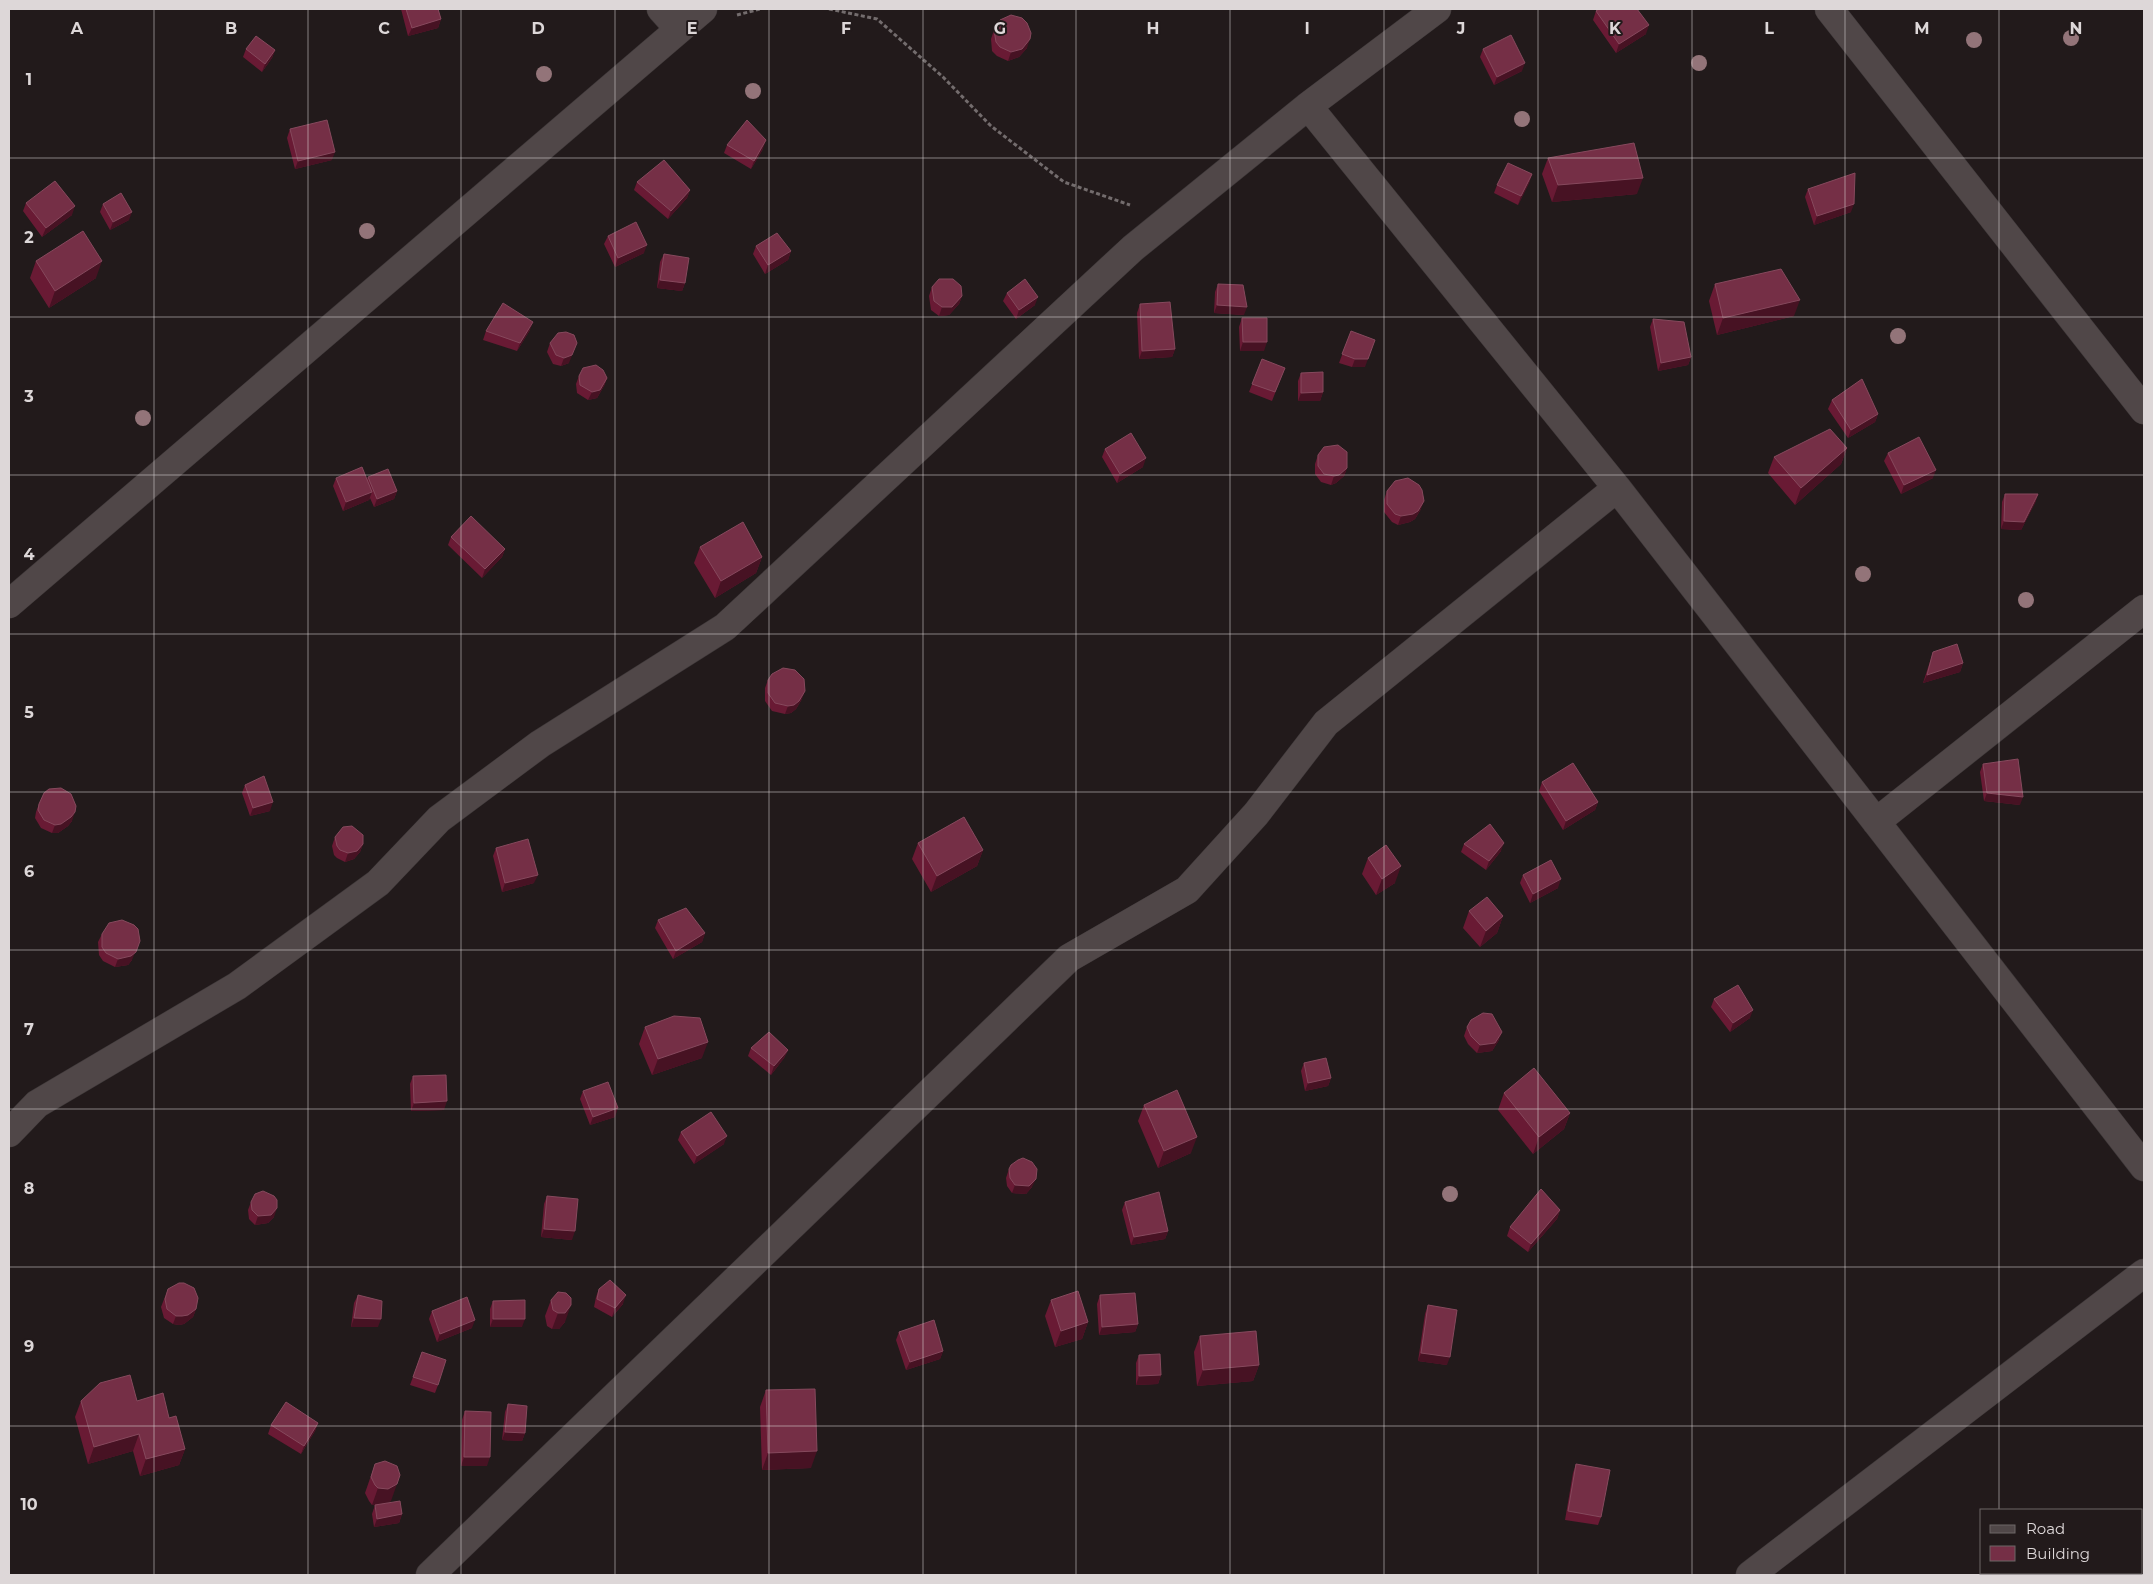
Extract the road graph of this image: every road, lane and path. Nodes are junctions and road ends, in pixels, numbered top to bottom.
1 (661, 9) edge
2 (703, 9) edge
3 (829, 9) edge
4 (1437, 9) edge
5 (1828, 9) edge
6 (679, 29) junction
7 (1308, 106) junction
8 (1169, 218) junction
9 (2144, 410) edge
10 (1617, 488) junction
11 (9, 604) edge
12 (2144, 609) edge
13 (1876, 822) junction
14 (9, 1133) edge
15 (2144, 1167) edge
16 (2144, 1273) edge
17 (430, 1575) edge
18 (1750, 1575) edge

1 - 6 street
2 - 6 street
3 - 8 path
4 - 7 street
5 - 9 street
6 - 11 street
7 - 8 street
7 - 10 street
8 - 14 street
10 - 13 street
10 - 17 street
12 - 13 street
13 - 15 street
16 - 18 street

